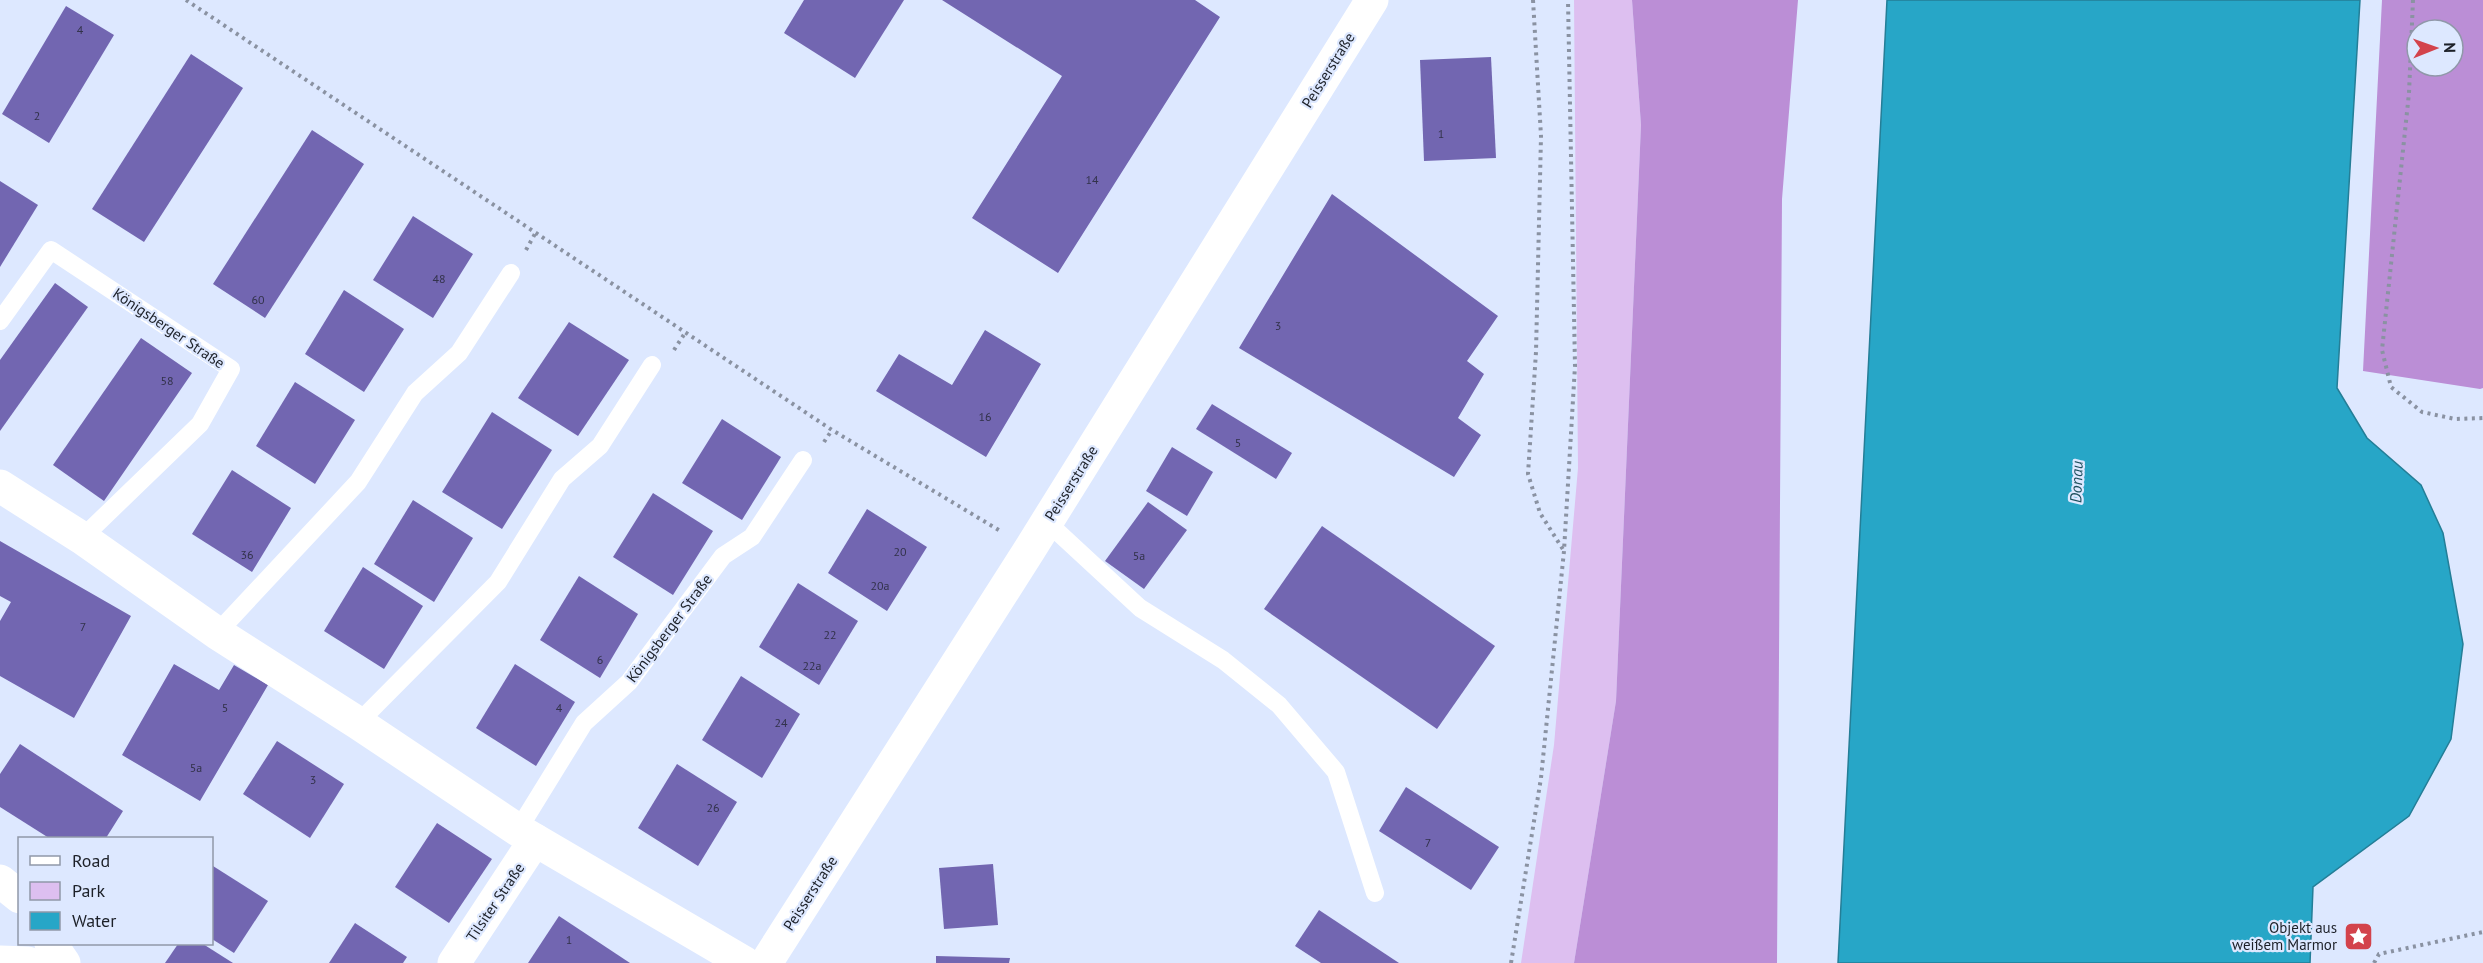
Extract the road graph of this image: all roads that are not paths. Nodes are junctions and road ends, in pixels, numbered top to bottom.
1 (1372, 0) edge
2 (511, 273) dead end
3 (0, 321) edge
4 (652, 365) dead end
5 (803, 460) dead end
6 (0, 486) edge
7 (1047, 522) junction
8 (82, 538) junction
9 (218, 633) junction
10 (358, 723) junction
11 (527, 835) junction
12 (0, 881) edge
13 (1375, 893) dead end
14 (18, 895) edge
15 (52, 945) edge
16 (0, 962) edge
17 (28, 963) edge
18 (64, 963) edge
19 (454, 963) edge
20 (745, 963) edge
21 (766, 963) edge

1 - 7 street, Peisserstraße
2 - 9 lane
3 - 8 lane, Königsberger Straße
4 - 10 lane
5 - 11 lane, Königsberger Straße
6 - 8 street
7 - 13 lane
7 - 21 street, Peisserstraße
8 - 9 street
9 - 10 street
10 - 11 street
11 - 19 street, Tilsiter Straße
11 - 20 street
12 - 14 street
15 - 18 street
16 - 17 street

